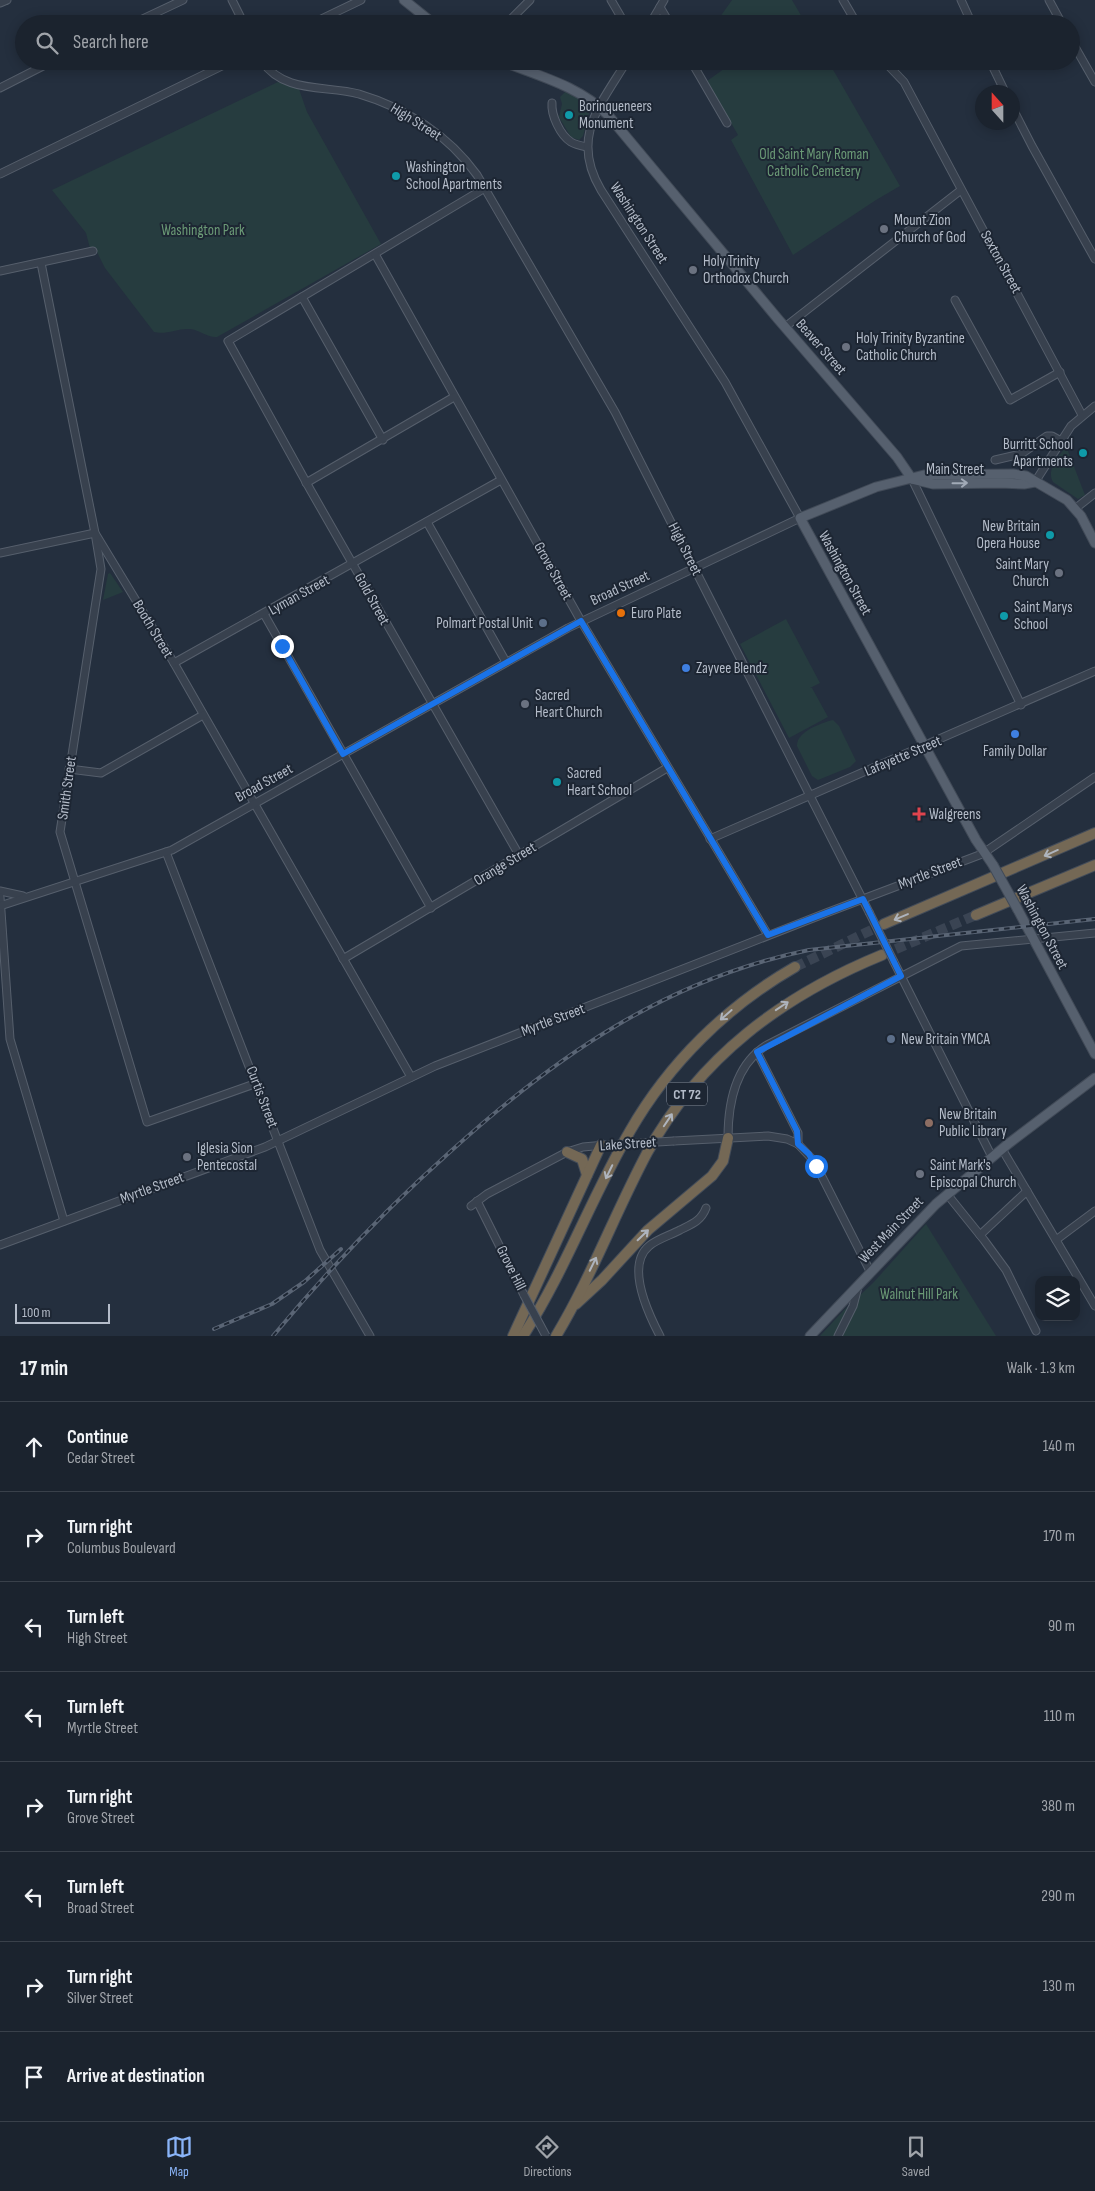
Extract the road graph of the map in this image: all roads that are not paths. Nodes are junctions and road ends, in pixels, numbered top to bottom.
1 (7, 0) edge
2 (182, 0) edge
3 (232, 0) edge
4 (361, 0) edge
5 (404, 0) edge
6 (530, 0) edge
7 (611, 0) edge
8 (843, 0) edge
9 (962, 0) edge
10 (1049, 0) edge
11 (0, 3) edge
12 (662, 3) edge
13 (151, 15) edge
14 (240, 15) edge
15 (330, 15) edge
16 (423, 15) edge
17 (515, 15) edge
18 (620, 15) edge
19 (655, 15) edge
20 (667, 15) edge
21 (852, 15) edge
22 (968, 15) edge
23 (1057, 15) edge
24 (1080, 56) edge
25 (35, 70) edge
26 (214, 70) edge
27 (270, 70) edge
28 (524, 70) edge
29 (622, 70) edge
30 (697, 70) edge
31 (893, 70) edge
32 (994, 70) edge
33 (1095, 82) edge
34 (1002, 85) edge
35 (0, 88) edge
36 (552, 103) dead end
37 (599, 107) junction
38 (1020, 122) edge
39 (727, 123) dead end
40 (587, 147) junction
41 (0, 174) edge
42 (486, 188) junction
43 (961, 190) junction
44 (93, 251) dead end
45 (374, 254) junction
46 (1095, 259) edge
47 (41, 263) junction
48 (0, 270) edge
49 (302, 297) junction
50 (955, 300) dead end
51 (784, 327) junction
52 (1060, 372) junction
53 (454, 397) junction
54 (1095, 406) edge
55 (1082, 415) junction
56 (383, 440) junction
57 (1060, 441) junction
58 (995, 460) dead end
59 (912, 479) junction
60 (501, 480) junction
61 (1035, 482) junction
62 (306, 483) junction
63 (1095, 493) edge
64 (1076, 508) junction
65 (800, 518) junction
66 (427, 522) junction
67 (95, 533) junction
68 (1095, 544) edge
69 (0, 553) edge
70 (353, 565) junction
71 (695, 567) junction
72 (264, 614) junction
73 (581, 621) junction
74 (506, 662) junction
75 (174, 664) junction
76 (1095, 672) edge
77 (432, 704) junction
78 (1020, 705) junction
79 (203, 715) junction
80 (925, 747) junction
81 (343, 754) junction
82 (667, 768) junction
83 (69, 769) junction
84 (1095, 777) edge
85 (811, 796) junction
86 (254, 804) junction
87 (1095, 833) edge
88 (710, 839) junction
89 (166, 852) junction
90 (985, 853) junction
91 (519, 855) junction
92 (1095, 865) edge
93 (74, 881) junction
94 (0, 891) edge
95 (26, 896) junction
96 (0, 898) edge
97 (863, 899) junction
98 (1, 906) edge
99 (430, 908) junction
100 (976, 915) tunnel mouth
101 (884, 924) tunnel mouth
102 (1095, 932) edge
103 (768, 935) junction
104 (1032, 938) junction
105 (882, 954) tunnel mouth
106 (345, 962) junction
107 (795, 967) tunnel mouth
108 (901, 976) junction
109 (757, 1052) junction
110 (1095, 1054) edge
111 (411, 1077) junction
112 (1095, 1078) edge
113 (257, 1083) junction
114 (728, 1138) junction
115 (278, 1141) junction
116 (798, 1144) junction
117 (604, 1145) junction
118 (1002, 1149) junction
119 (568, 1152) junction
120 (992, 1157) junction
121 (587, 1175) junction
122 (1027, 1191) junction
123 (947, 1194) junction
124 (474, 1204) joint
125 (706, 1208) dead end
126 (1095, 1211) edge
127 (64, 1221) junction
128 (980, 1235) junction
129 (1056, 1240) junction
130 (0, 1245) edge
131 (870, 1271) junction
132 (859, 1284) junction
133 (1095, 1306) edge
134 (572, 1308) junction
135 (1036, 1331) dead end
136 (370, 1336) edge
137 (513, 1336) edge
138 (523, 1336) edge
139 (546, 1336) edge
140 (556, 1336) edge
141 (660, 1336) edge
142 (810, 1336) edge
143 (838, 1336) edge

1 - 11 street
2 - 13 street
3 - 14 street
4 - 15 street
5 - 16 main road
6 - 17 street
7 - 18 street
8 - 21 street
9 - 22 street
10 - 23 street
12 - 19 street
12 - 20 street
24 - 33 street
25 - 35 street
26 - 41 street
27 - 42 street, High Street
28 - 37 main road, Beaver Street
29 - 37 street, Washington Street
30 - 39 street
31 - 43 street, Sexton Street
32 - 34 street
36 - 40 street
37 - 40 street, Washington Street
37 - 51 main road, Beaver Street
38 - 46 street
40 - 65 street, Washington Street
42 - 45 street
42 - 71 street, High Street
43 - 51 street
43 - 52 street, Sexton Street
44 - 47 street
45 - 49 street
45 - 53 street, Grove Street
47 - 48 street
47 - 67 street, Booth Street
49 - 56 street
49 - 62 street, Gold Street
50 - 52 street
51 - 59 main road, Beaver Street
52 - 55 street, Sexton Street
53 - 56 street
53 - 60 street, Grove Street
54 - 55 street
55 - 57 street
56 - 62 street
57 - 58 street
57 - 61 street
59 - 61 main road, Main Street
59 - 65 main road, Broad Street
59 - 78 street, Beaver Street
60 - 66 street, Lyman Street
60 - 73 street, Grove Street
61 - 64 main road, Main Street
62 - 70 street, Gold Street
63 - 64 street
64 - 68 main road, Main Street
65 - 71 street, Broad Street
65 - 80 main road, Washington Street
66 - 70 street, Lyman Street
66 - 74 street
67 - 69 street
67 - 75 street, Booth Street
67 - 83 street, Smith Street
70 - 72 street, Lyman Street
70 - 77 street, Gold Street
71 - 73 street, Broad Street
71 - 85 street, High Street
72 - 75 street, Lyman Street
72 - 81 street
73 - 74 street, Broad Street
73 - 82 street, Grove Street
74 - 77 street, Broad Street
75 - 79 street, Booth Street
76 - 78 street, Lafayette Street
77 - 81 street, Broad Street
77 - 91 street, Gold Street
78 - 80 street, Lafayette Street
79 - 83 street
79 - 86 street, Booth Street
80 - 85 street, Lafayette Street
80 - 90 main road, Washington Street
81 - 86 street, Broad Street
81 - 99 street
82 - 88 street, Grove Street
82 - 91 street, Orange Street
83 - 93 street, Smith Street
84 - 90 street, Myrtle Street
85 - 88 street, Lafayette Street
85 - 97 street, High Street
86 - 89 street, Broad Street
86 - 106 street, Booth Street
87 -> 101 highway
88 - 103 street, Grove Street
89 - 93 street, Broad Street
89 - 113 street, Curtis Street
90 - 97 street, Myrtle Street
90 - 104 main road, Washington Street, bridge
91 - 99 street, Orange Street
92 - 100 highway
93 - 95 street, Broad Street
93 - 113 street, Smith Street
94 - 95 street, Broad Street
95 - 98 street, Broad Street
96 - 98 street
97 - 103 street, Myrtle Street
97 - 108 street, High Street, bridge
98 - 127 street
99 - 106 street, Orange Street
102 - 104 street
103 - 111 street, Myrtle Street
104 - 108 street
104 - 110 main road, Washington Street
134 -> 105 highway, CT 72
106 - 111 street, Booth Street
107 -> 138 highway, CT 72
108 - 109 street
108 - 120 street, High Street
109 - 114 street
109 - 116 street
111 - 115 street, Myrtle Street
112 - 118 main road, West Main Street
113 - 115 street, Curtis Street
114 - 116 street, Lake Street
114 - 117 street, Lake Street, bridge
134 -> 114 highway
115 - 127 street, Myrtle Street
115 - 136 street, Curtis Street
116 - 131 street
117 - 119 street, Lake Street
117 - 121 highway
118 - 120 main road, West Main Street
118 - 122 street
119 - 121 highway
119 - 124 street, Lake Street
120 - 123 main road, West Main Street
121 - 137 highway
122 - 128 street
122 - 129 street
123 - 128 street
123 - 131 main road, West Main Street
124 - 139 street, Grove Hill, bridge
125 - 141 street
126 - 129 street
127 - 130 street, Myrtle Street
128 - 135 street
129 - 133 street
131 - 132 main road, West Main Street
132 - 142 main road, West Main Street
132 - 143 street
134 - 140 highway, CT 72

